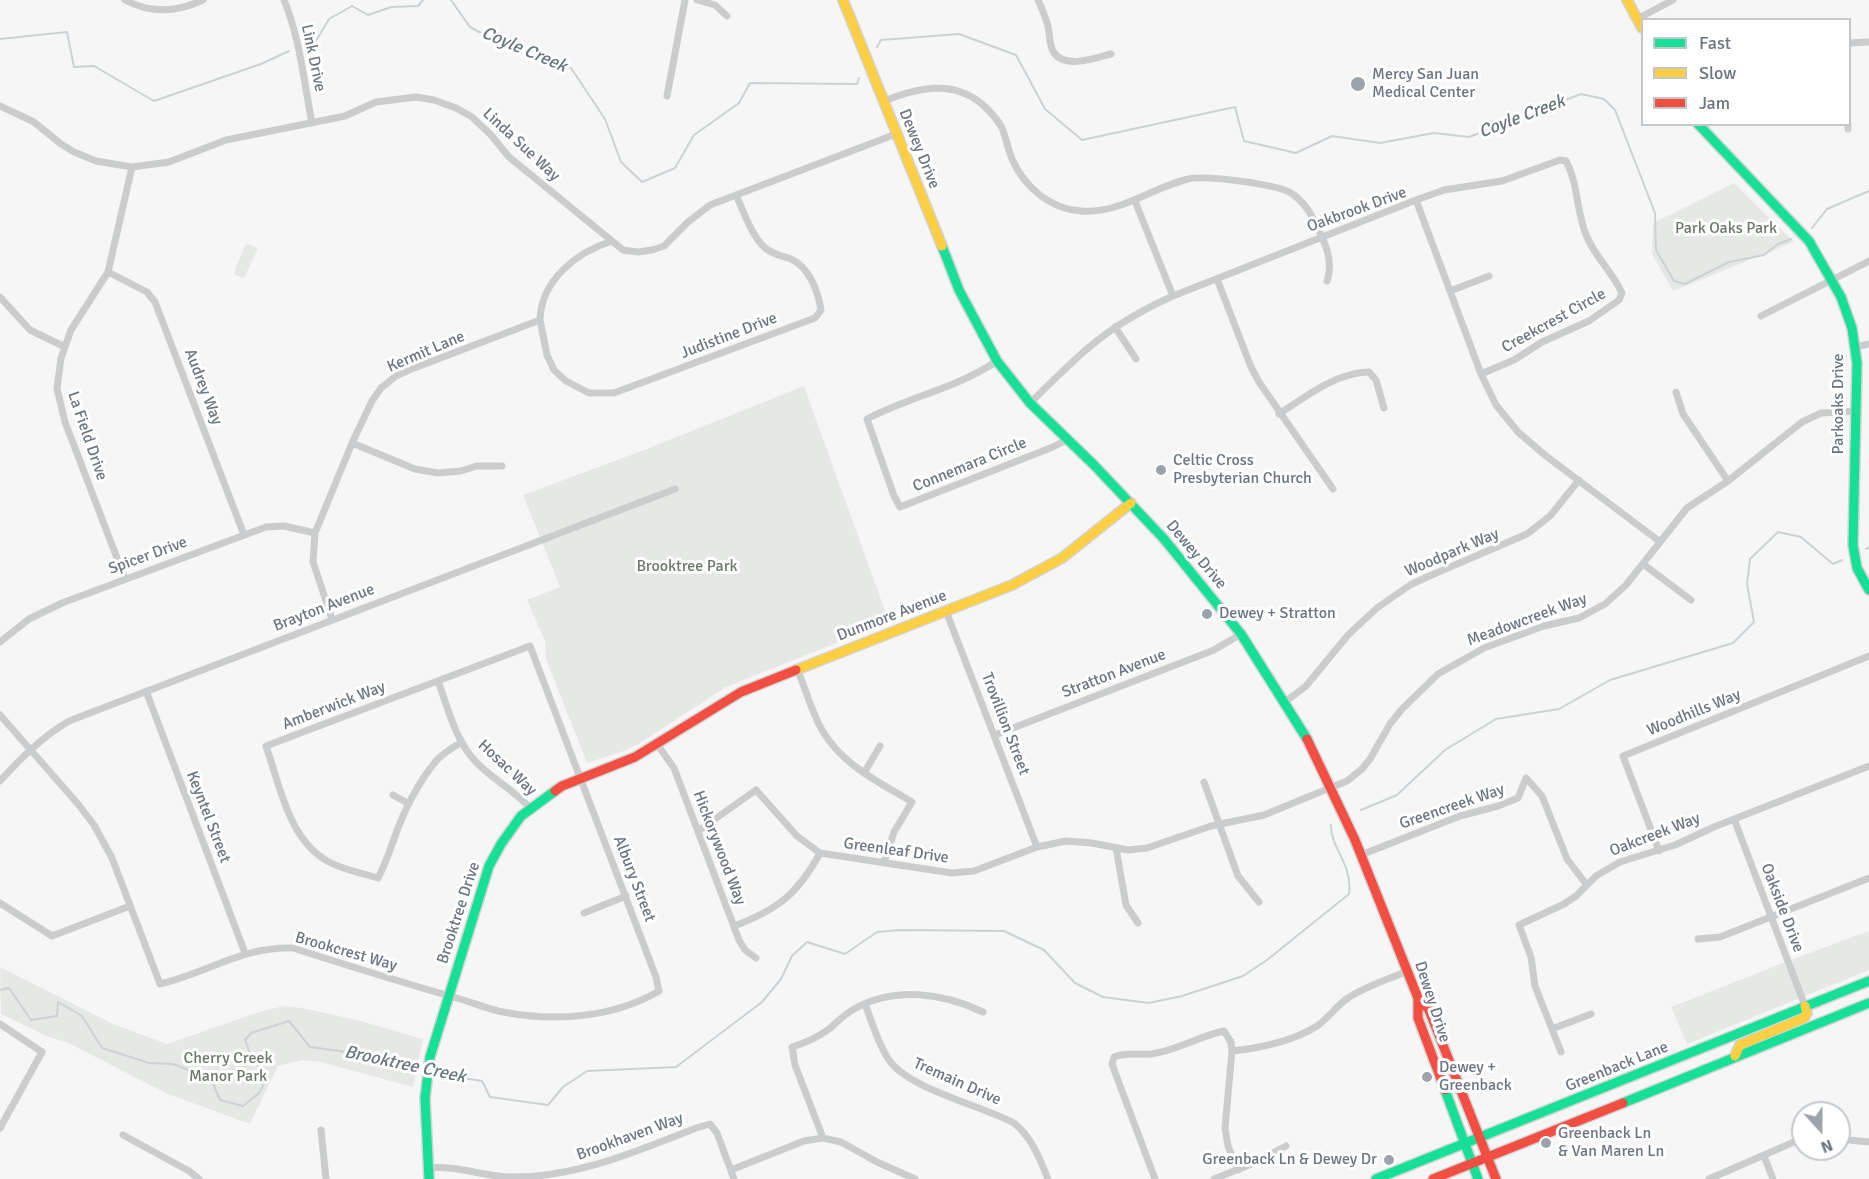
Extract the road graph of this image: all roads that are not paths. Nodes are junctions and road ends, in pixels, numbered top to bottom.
1 (125, 0) edge
2 (203, 0) edge
3 (284, 0) edge
4 (685, 0) edge
5 (697, 0) edge
6 (843, 0) edge
7 (1038, 0) edge
8 (1627, 0) edge
9 (1673, 0) edge
10 (727, 16) dead end
11 (1647, 18) edge
12 (1640, 23) edge
13 (1869, 42) edge
14 (1851, 43) edge
15 (1111, 54) dead end
16 (667, 96) dead end
17 (884, 101) junction
18 (0, 106) edge
19 (312, 123) junction
20 (1700, 126) edge
21 (896, 134) junction
22 (132, 167) junction
23 (736, 195) junction
24 (1416, 200) junction
25 (1135, 201) junction
26 (1322, 237) junction
27 (612, 241) junction
28 (1869, 261) edge
29 (108, 272) junction
30 (1489, 276) dead end
31 (1217, 279) junction
32 (1327, 281) dead end
33 (1832, 281) junction
34 (1450, 291) junction
35 (1173, 296) junction
36 (0, 297) edge
37 (1761, 316) dead end
38 (540, 320) junction
39 (1115, 327) junction
40 (1869, 344) edge
41 (65, 347) junction
42 (1855, 347) junction
43 (1136, 359) dead end
44 (997, 361) junction
45 (1481, 374) junction
46 (1676, 392) dead end
47 (1030, 403) junction
48 (1384, 408) dead end
49 (1857, 411) junction
50 (1279, 414) junction
51 (1068, 439) junction
52 (352, 443) junction
53 (502, 466) dead end
54 (1579, 480) junction
55 (1728, 481) junction
56 (675, 489) dead end
57 (1333, 489) dead end
58 (1131, 502) junction
59 (315, 533) junction
60 (244, 535) junction
61 (1659, 541) junction
62 (1642, 564) junction
63 (125, 579) junction
64 (1869, 590) edge
65 (1691, 600) dead end
66 (946, 611) junction
67 (332, 619) junction
68 (1241, 634) junction
69 (0, 642) edge
70 (1869, 657) edge
71 (797, 669) junction
72 (438, 681) junction
73 (146, 691) junction
74 (1285, 702) junction
75 (0, 715) edge
76 (995, 735) junction
77 (462, 742) junction
78 (657, 744) junction
79 (880, 747) dead end
80 (29, 750) junction
81 (1869, 766) edge
82 (864, 773) junction
83 (582, 777) junction
84 (0, 780) edge
85 (1204, 782) dead end
86 (1331, 788) junction
87 (393, 795) dead end
88 (409, 804) junction
89 (530, 808) junction
90 (1734, 819) junction
91 (1219, 824) junction
92 (698, 831) junction
93 (1037, 847) junction
94 (1116, 848) junction
95 (1659, 851) junction
96 (820, 853) junction
97 (1361, 855) junction
98 (884, 863) junction
99 (1869, 878) edge
100 (1586, 884) junction
101 (626, 896) junction
102 (1259, 902) dead end
103 (0, 903) edge
104 (130, 906) junction
105 (584, 913) dead end
106 (1772, 916) junction
107 (1138, 923) dead end
108 (734, 926) junction
109 (1698, 939) dead end
110 (245, 953) junction
111 (756, 958) dead end
112 (1407, 971) junction
113 (1869, 981) edge
114 (659, 991) joint
115 (448, 996) junction
116 (1418, 998) junction
117 (1869, 1003) edge
118 (865, 1004) junction
119 (1805, 1006) junction
120 (983, 1011) dead end
121 (1591, 1014) dead end
122 (0, 1024) edge
123 (1552, 1029) junction
124 (1232, 1051) junction
125 (1561, 1052) dead end
126 (1735, 1056) junction
127 (0, 1128) edge
128 (321, 1130) dead end
129 (123, 1136) dead end
130 (1481, 1137) junction
131 (823, 1138) junction
132 (1851, 1140) edge
133 (1869, 1142) edge
134 (1791, 1143) edge
135 (1465, 1144) junction
136 (1286, 1146) dead end
137 (1764, 1156) junction
138 (1488, 1158) junction
139 (1472, 1164) junction
140 (428, 1168) junction
141 (731, 1170) junction
142 (1238, 1170) junction
143 (899, 1171) junction
144 (199, 1179) edge
145 (326, 1179) edge
146 (429, 1179) edge
147 (734, 1179) edge
148 (896, 1179) edge
149 (915, 1179) edge
150 (1048, 1179) edge
151 (1155, 1179) edge
152 (1214, 1179) edge
153 (1376, 1179) edge
154 (1433, 1179) edge
155 (1478, 1179) edge
156 (1496, 1179) edge
157 (1708, 1179) edge
158 (1773, 1179) edge

1 - 2 street
3 - 19 street, Link Drive
4 - 16 street
5 - 10 street
6 - 17 main road, Dewey Drive
7 - 15 street
8 - 12 main road
9 - 11 street
13 - 14 street
17 - 21 main road, Dewey Drive
17 - 25 street
18 - 22 street, Linda Sue Way
19 - 22 street, Linda Sue Way
19 - 27 street, Linda Sue Way
20 - 33 main road, Parkoaks Drive
21 - 23 street, Linda Sue Way
21 - 44 main road, Dewey Drive
22 - 29 street, La Field Drive
23 - 27 street, Linda Sue Way
23 - 38 street, Judistine Drive
24 - 26 street, Oakbrook Drive
24 - 34 street, Oakbrook Drive
24 - 45 street, Creekcrest Circle
25 - 26 street
25 - 35 street
26 - 31 street, Oakbrook Drive
26 - 32 street
27 - 38 street
28 - 33 street
29 - 41 street, La Field Drive
29 - 60 street, Audrey Way
30 - 34 street
31 - 35 street, Oakbrook Drive
31 - 50 street
33 - 37 street
33 - 42 main road, Parkoaks Drive
34 - 45 street, Oakbrook Drive
35 - 39 street, Oakbrook Drive
36 - 41 street
38 - 52 street, Kermit Lane
39 - 43 street
39 - 47 street, Oakbrook Drive
40 - 42 street
41 - 63 street, La Field Drive
42 - 49 main road, Parkoaks Drive
44 - 47 main road, Dewey Drive
44 - 51 street, Connemara Circle
45 - 54 street, Oakbrook Drive
46 - 55 street
47 - 51 main road, Dewey Drive
48 - 50 street
49 - 55 street, Meadowcreek Way
49 - 64 main road, Parkoaks Drive
50 - 57 street
51 - 58 main road, Dewey Drive
52 - 53 street
52 - 59 street, Kermit Lane
54 - 61 street, Oakbrook Drive
54 - 74 street, Woodpark Way
55 - 61 street, Meadowcreek Way
56 - 67 street, Brayton Avenue
58 - 66 main road, Dunmore Avenue
58 - 68 main road, Dewey Drive
59 - 60 street, Spicer Drive
59 - 67 street, Kermit Lane
60 - 63 street, Spicer Drive
61 - 62 street, Meadowcreek Way
62 - 65 street
62 - 86 street, Meadowcreek Way
63 - 69 street, Spicer Drive
66 - 71 main road, Dunmore Avenue
66 - 76 street, Trovillion Street
67 - 73 street, Brayton Avenue
68 - 74 main road, Dewey Drive
68 - 76 street, Stratton Avenue
70 - 95 street, Woodhills Way
71 - 78 main road, Dunmore Avenue
71 - 82 street
72 - 77 street, Hosac Way
72 - 83 street, Amberwick Way
72 - 88 street, Amberwick Way
73 - 80 street, Brayton Avenue
73 - 110 street, Keyntel Street
74 - 86 main road, Dewey Drive
75 - 80 street, Brookcrest Way
76 - 93 street, Trovillion Street
77 - 88 street, Amberwick Way
77 - 89 street, Hosac Way
78 - 83 main road, Brooktree Drive
78 - 92 street, Hickorywood Way
79 - 82 street
80 - 84 street, Brayton Avenue
80 - 104 street, Brookcrest Way
81 - 90 street, Oakcreek Way
82 - 98 street
83 - 89 main road, Brooktree Drive
83 - 101 street, Albury Street
85 - 91 street
86 - 91 street, Greenleaf Drive
86 - 97 main road, Dewey Drive
87 - 88 street
89 - 115 main road, Brooktree Drive
90 - 95 street, Oakcreek Way
90 - 106 street, Oakside Drive
91 - 94 street, Greenleaf Drive
91 - 102 street
92 - 96 street, Greenleaf Drive
92 - 108 street, Hickorywood Way
93 - 94 street, Greenleaf Drive
93 - 98 street, Greenleaf Drive
94 - 107 street
95 - 100 street, Oakcreek Way
96 - 98 street, Greenleaf Drive
96 - 108 street
97 - 100 street, Greencreek Way
97 - 112 main road, Dewey Drive
99 - 106 street
100 - 123 street, Oakcreek Way
101 - 105 street
101 - 114 street, Albury Street
103 - 104 street
104 - 110 street, Brookcrest Way
106 - 109 street
106 - 119 street, Oakside Drive
108 - 111 street, Hickorywood Way
110 - 115 street, Brookcrest Way
112 - 116 main road, Dewey Drive
112 - 124 street
113 - 119 main road, Greenback Lane
114 - 115 street, Brookcrest Way
115 - 140 main road, Brooktree Drive
116 - 130 main road
116 - 135 main road, Dewey Drive
117 - 126 main road
118 - 120 street
118 - 131 street
118 - 150 street, Tremain Drive
119 - 126 main road
119 - 130 main road, Greenback Lane
121 - 123 street
122 - 127 street
123 - 125 street, Oakcreek Way
124 - 142 street
124 - 151 street
126 - 138 main road
128 - 145 street
129 - 144 street
130 - 135 main road, Greenback Lane
130 - 138 main road
131 - 141 street
131 - 143 street
132 - 133 street
134 - 137 street
135 - 139 main road, Dewey Drive
135 - 153 main road, Greenback Lane
136 - 142 street
137 - 157 street
137 - 158 street
138 - 139 main road
138 - 156 main road
139 - 154 main road
139 - 155 main road, Dewey Drive
140 - 141 street, Brookhaven Way
140 - 146 main road, Brooktree Drive
141 - 147 street, Brookhaven Way
142 - 152 street
143 - 148 street
143 - 149 street

